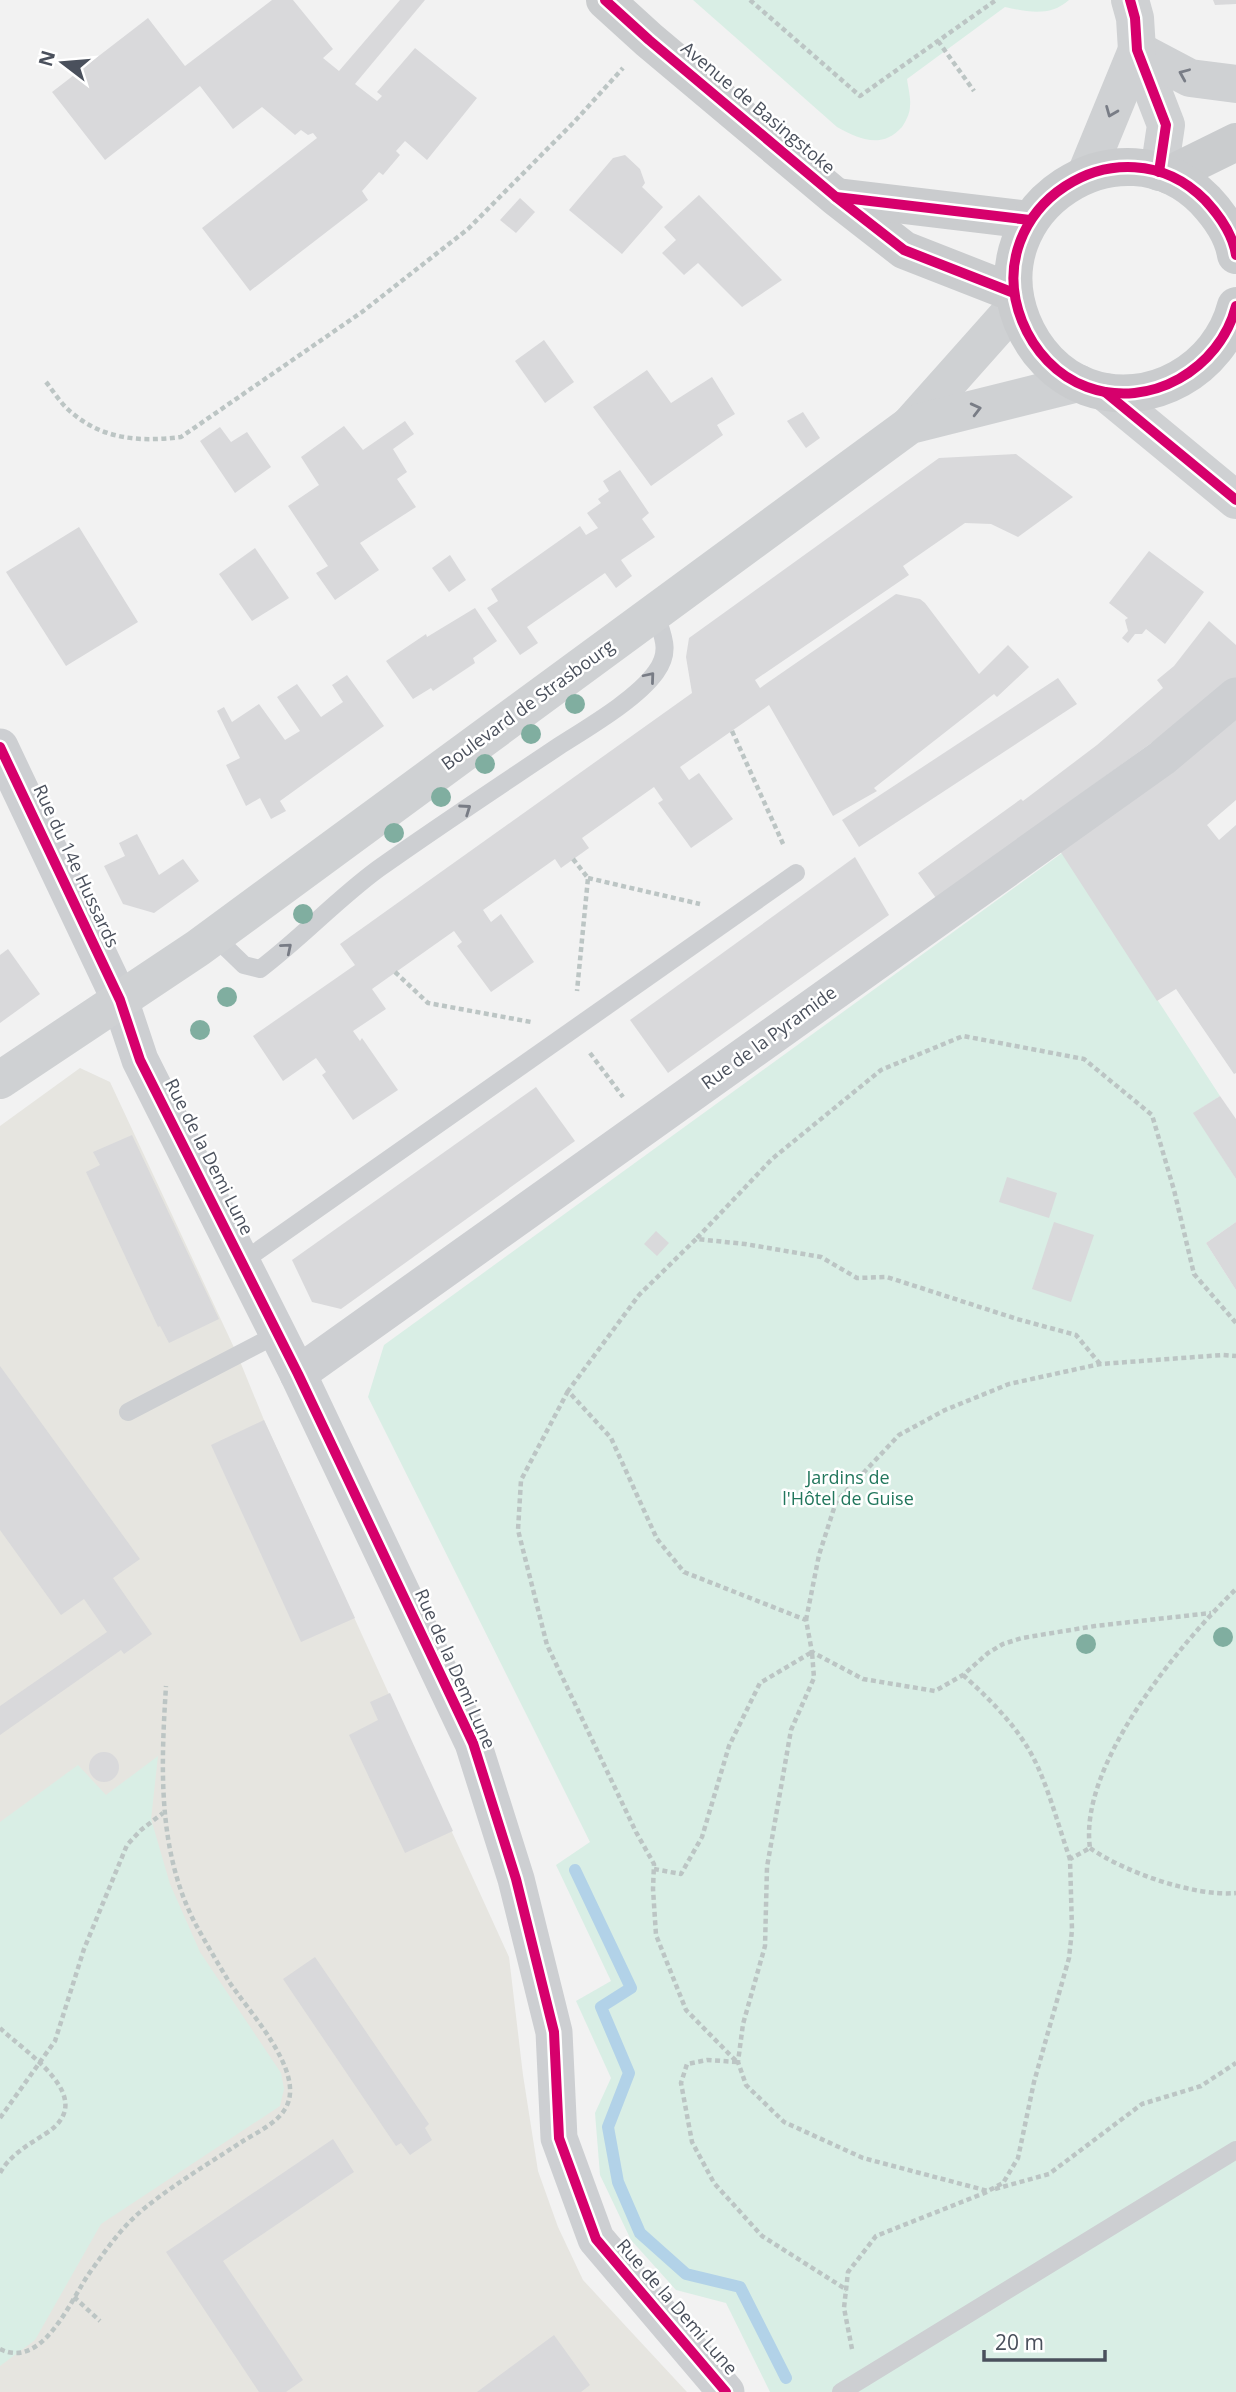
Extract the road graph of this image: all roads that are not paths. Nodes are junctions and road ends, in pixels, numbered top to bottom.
1 (605, 0) edge
2 (1130, 0) edge
3 (1137, 50) junction
4 (1236, 84) edge
5 (1236, 142) edge
6 (1164, 173) junction
7 (1086, 174) junction
8 (836, 197) junction
9 (1030, 220) junction
10 (1235, 246) edge
11 (1015, 300) junction
12 (1235, 319) edge
13 (1091, 388) junction
14 (909, 425) junction
15 (1236, 500) edge
16 (655, 612) junction
17 (1236, 696) edge
18 (0, 747) edge
19 (796, 873) road end
20 (214, 936) junction
21 (120, 1000) junction
22 (0, 1080) edge
23 (242, 1262) junction
24 (278, 1334) junction
25 (298, 1374) junction
26 (128, 1412) dead end
27 (1236, 2150) edge
28 (726, 2392) edge
29 (841, 2392) edge

1 - 8 main road, Avenue de Basingstoke
2 - 3 main road
4 -> 3 main road
3 - 6 main road
3 -> 7 main road
5 - 6 main road
6 - 7 main road
6 - 10 main road
7 - 9 main road
8 - 9 main road, Avenue de Basingstoke
8 - 11 main road
9 - 11 main road
11 - 13 main road
11 - 14 main road
12 - 13 main road
14 -> 13 main road, Boulevard de Strasbourg
13 - 15 main road
14 - 16 main road, Boulevard de Strasbourg
16 - 20 main road, Boulevard de Strasbourg
20 -> 16 lane
17 - 25 street, Rue de la Pyramide
18 - 21 street, Rue du 14e Hussards
19 - 23 lane
20 - 21 main road, Boulevard de Strasbourg
21 - 22 main road, Boulevard de Strasbourg
21 - 23 street, Rue de la Demi Lune
23 - 24 street, Rue de la Demi Lune
24 - 25 street, Rue de la Demi Lune
24 - 26 lane
25 - 28 street, Rue de la Demi Lune
27 - 29 lane

